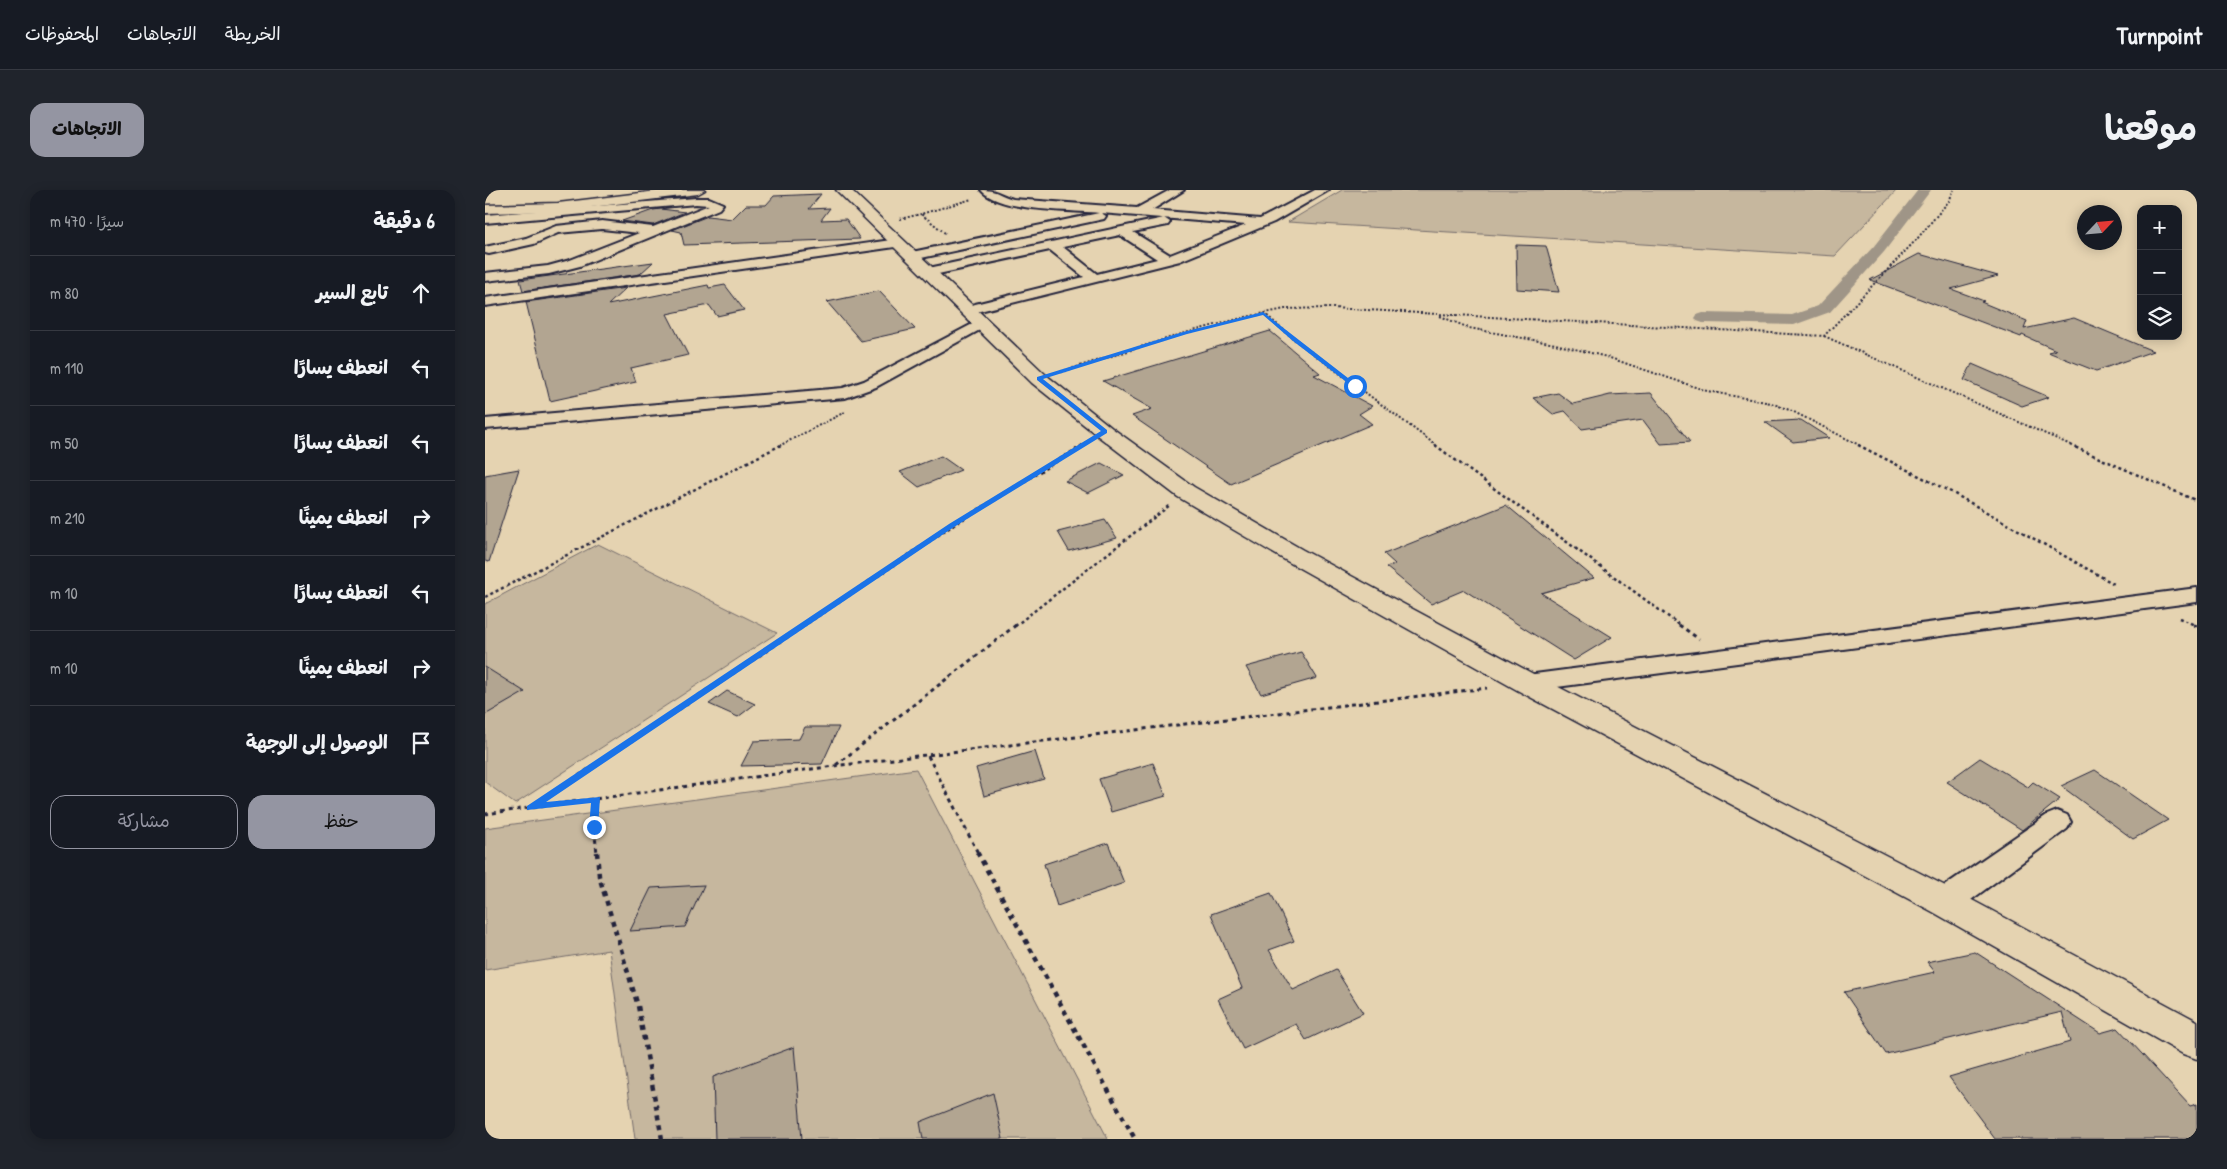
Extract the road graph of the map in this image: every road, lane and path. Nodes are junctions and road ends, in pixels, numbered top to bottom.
1 (658, 190) edge
2 (698, 190) edge
3 (843, 190) edge
4 (987, 190) edge
5 (1179, 190) edge
6 (1323, 190) edge
7 (1954, 190) edge
8 (973, 199) dead end
9 (485, 204) edge
10 (1057, 205) junction
11 (485, 209) edge
12 (1121, 211) junction
13 (1139, 212) junction
14 (1021, 216) dead end
15 (1189, 216) junction
16 (524, 217) junction
17 (485, 219) edge
18 (1261, 222) junction
19 (654, 231) junction
20 (968, 231) dead end
21 (1122, 231) junction
22 (950, 236) junction
23 (898, 243) junction
24 (962, 246) junction
25 (1053, 246) junction
26 (487, 252) edge
27 (912, 256) junction
28 (1168, 260) junction
29 (980, 262) junction
30 (929, 272) junction
31 (485, 277) edge
32 (1095, 279) junction
33 (485, 302) edge
34 (968, 310) junction
35 (1263, 313) junction
36 (1438, 315) junction
37 (982, 323) junction
38 (1824, 336) junction
39 (1039, 379) junction
40 (855, 390) junction
41 (485, 424) edge
42 (1105, 432) junction
43 (1186, 492) junction
44 (2197, 501) edge
45 (2197, 595) edge
46 (485, 597) edge
47 (2144, 602) junction
48 (1723, 657) junction
49 (1527, 683) junction
50 (928, 756) junction
51 (834, 766) junction
52 (596, 799) junction
53 (531, 808) junction
54 (485, 814) edge
55 (2057, 822) dead end
56 (1945, 902) junction
57 (2197, 1041) edge
58 (662, 1139) edge
59 (1135, 1139) edge

1 - 9 main road
2 - 11 main road
3 - 23 main road
4 - 10 street
5 - 13 street
6 - 18 street
7 - 38 path
8 - 22 path
10 - 12 street
10 - 14 street
12 - 13 street
12 - 24 street
13 - 15 street
15 - 18 street
15 - 21 street
16 - 17 street
16 - 19 street
16 - 26 street
18 - 28 street
19 - 26 street
19 - 31 street
20 - 22 street
21 - 25 street
21 - 28 street
22 - 24 street
23 - 27 main road
23 - 33 street
24 - 27 street
24 - 29 street
25 - 29 street
25 - 32 street
27 - 30 main road
28 - 32 street
29 - 30 street
30 - 34 main road
32 - 34 street
34 - 37 main road
35 - 36 path
35 - 39 path
35 - 48 path
36 - 38 path
36 - 47 path
37 - 39 main road
37 - 40 street
38 - 44 path
39 - 42 main road
40 - 41 street
40 - 46 path
42 - 43 main road
42 - 53 path
43 - 49 main road
43 - 51 path
45 - 47 street
47 - 48 street
48 - 49 street
49 - 50 path
49 - 56 main road
50 - 51 path
50 - 59 path
51 - 52 path
52 - 53 path
52 - 58 path
53 - 54 path
55 - 56 street
56 - 57 main road

